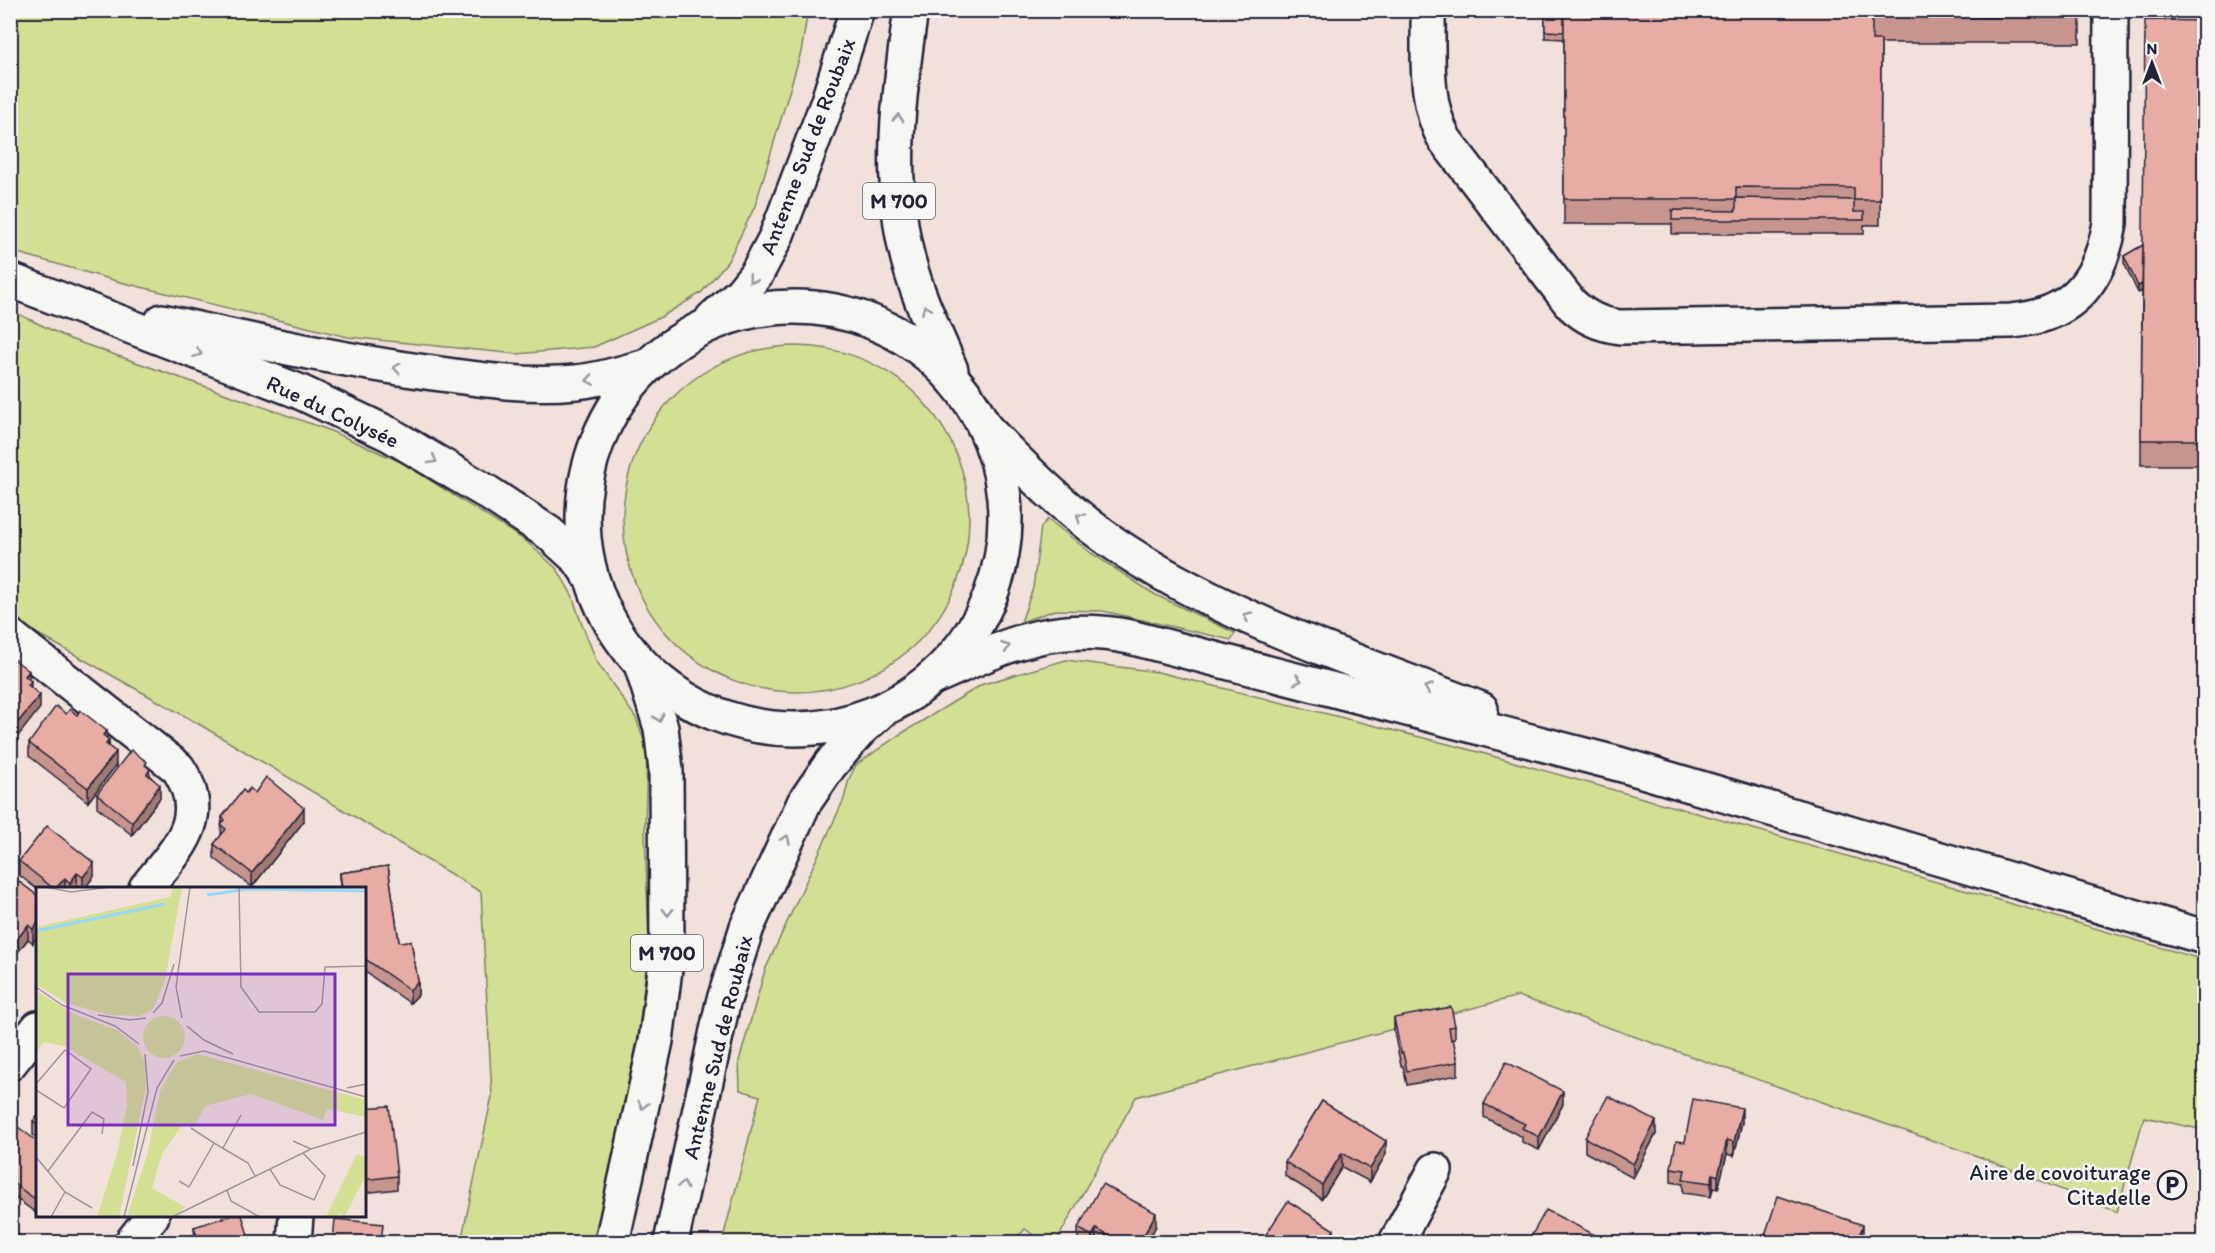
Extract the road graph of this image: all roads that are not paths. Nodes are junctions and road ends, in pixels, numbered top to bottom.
1 (857, 10) edge
2 (911, 10) edge
3 (1428, 10) edge
4 (2111, 10) edge
5 (10, 280) edge
6 (46, 294) junction
7 (701, 328) junction
8 (647, 366) junction
9 (957, 382) junction
10 (986, 429) junction
11 (591, 578) junction
12 (10, 636) edge
13 (640, 662) junction
14 (932, 678) junction
15 (882, 710) junction
16 (1619, 764) junction
17 (147, 887) edge
18 (2200, 935) edge
19 (36, 1030) edge
20 (10, 1063) edge
21 (1435, 1170) dead end
22 (151, 1217) edge
23 (296, 1217) edge
24 (132, 1242) edge
25 (294, 1242) edge
26 (612, 1242) edge
27 (671, 1242) edge
28 (1396, 1242) edge

1 -> 7 main road, Antenne Sud de Roubaix
9 -> 2 main road, M 700
3 - 4 main road
5 - 6 main road, Rue du Colysée
8 -> 6 main road, Rue du Colysée
6 -> 11 main road, Rue du Colysée
7 - 8 main road
7 - 9 main road
8 - 11 main road
9 - 10 main road
10 - 14 main road
16 -> 10 main road
11 - 13 main road
12 - 17 main road
13 - 15 main road
13 -> 26 main road, M 700
14 - 15 main road
14 -> 16 main road
27 -> 15 main road, Antenne Sud de Roubaix / M 700
16 - 18 main road
19 - 20 main road
21 - 28 main road
22 - 24 main road
23 - 25 main road

